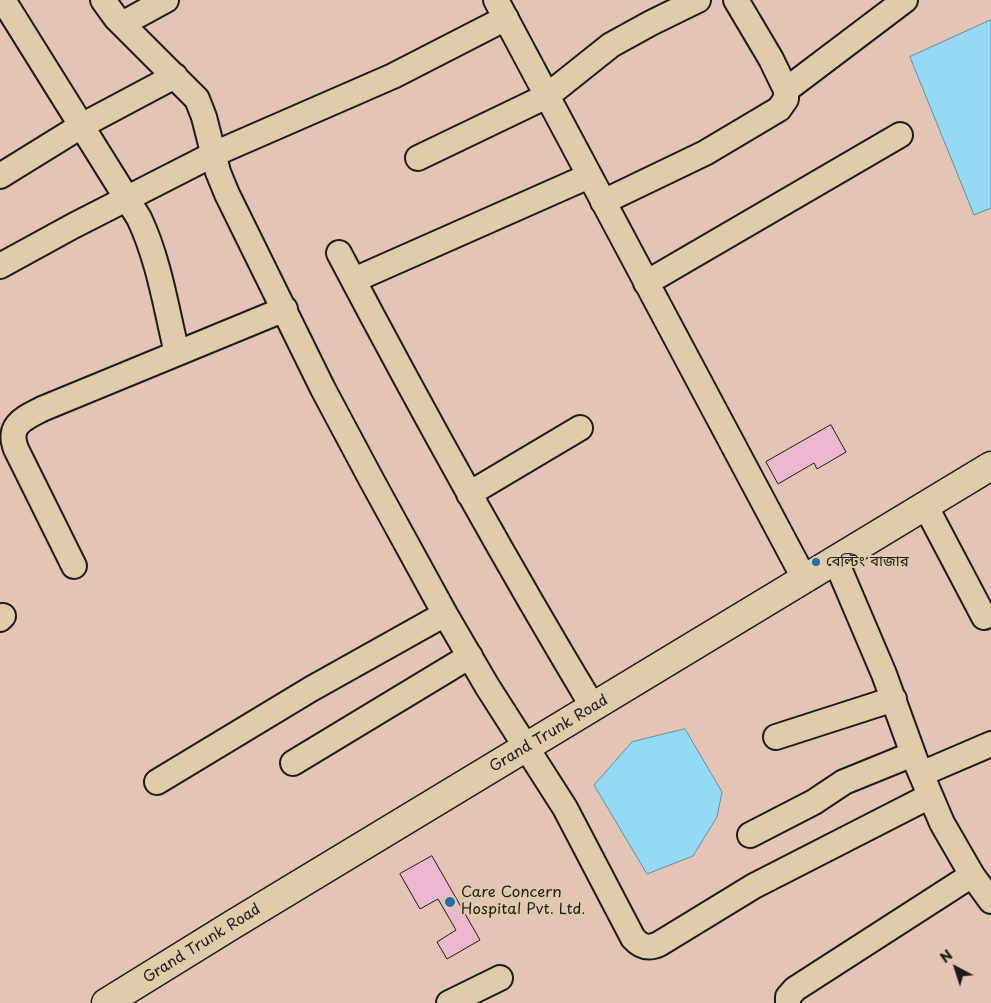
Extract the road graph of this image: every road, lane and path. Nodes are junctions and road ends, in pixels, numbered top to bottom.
1 (2, 0) edge
2 (103, 0) edge
3 (166, 0) edge
4 (698, 0) edge
5 (736, 0) edge
6 (905, 0) edge
7 (501, 9) edge
8 (122, 24) junction
9 (175, 76) junction
10 (786, 90) junction
11 (547, 96) junction
12 (80, 126) junction
13 (900, 135) dead end
14 (214, 154) junction
15 (418, 158) dead end
16 (0, 176) edge
17 (589, 176) junction
18 (128, 199) junction
19 (603, 202) junction
20 (340, 254) dead end
21 (0, 266) edge
22 (354, 280) junction
23 (646, 283) junction
24 (285, 309) junction
25 (177, 353) junction
26 (580, 428) dead end
27 (991, 466) edge
28 (469, 494) junction
29 (925, 505) junction
30 (835, 559) junction
31 (74, 566) dead end
32 (804, 578) junction
33 (446, 614) junction
34 (984, 618) dead end
35 (470, 656) junction
36 (894, 699) junction
37 (593, 707) junction
38 (776, 737) dead end
39 (991, 744) edge
40 (528, 747) junction
41 (293, 763) dead end
42 (917, 764) junction
43 (157, 782) dead end
44 (930, 796) junction
45 (750, 835) dead end
46 (972, 875) junction
47 (991, 901) edge
48 (500, 978) dead end
49 (106, 1003) edge
50 (449, 1003) edge
51 (788, 1003) edge

1 - 12 street
2 - 8 street
3 - 8 street
4 - 11 street
5 - 10 street
6 - 10 street
7 - 11 street
7 - 14 street
8 - 9 street
9 - 12 street
9 - 14 street
10 - 19 street
11 - 15 street
11 - 17 street
12 - 16 street
12 - 18 street
13 - 23 street
14 - 18 street
14 - 24 street
17 - 19 street
17 - 22 street
18 - 21 street
18 - 25 street
19 - 23 street
20 - 22 street
22 - 28 street
23 - 32 street
24 - 25 street
24 - 33 street
25 - 31 street
26 - 28 street
27 - 29 main road, Grand Trunk Road
28 - 37 street
29 - 30 main road, Grand Trunk Road
29 - 34 street
30 - 32 main road, Grand Trunk Road
30 - 36 street
32 - 37 main road, Grand Trunk Road
33 - 35 street
33 - 43 street
35 - 40 street
35 - 41 street
36 - 38 street
36 - 42 street
37 - 40 main road, Grand Trunk Road
39 - 42 street
40 - 44 street
40 - 49 main road, Grand Trunk Road
42 - 44 street
42 - 45 street
44 - 46 street
46 - 47 street
46 - 51 street
48 - 50 street

